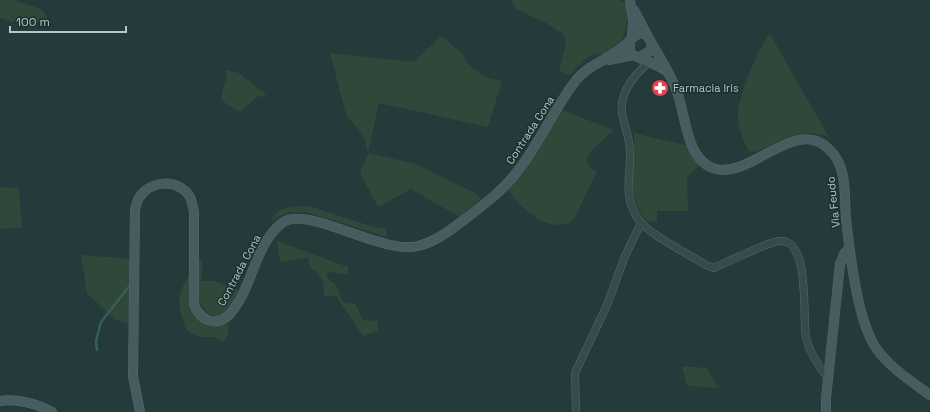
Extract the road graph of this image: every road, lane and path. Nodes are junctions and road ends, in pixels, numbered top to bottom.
1 (631, 2) edge
2 (647, 35) junction
3 (631, 38) junction
4 (652, 44) junction
5 (637, 56) junction
6 (604, 60) junction
7 (650, 60) junction
8 (669, 74) junction
9 (641, 223) junction
10 (850, 248) junction
11 (828, 378) junction
12 (930, 395) edge
13 (0, 402) edge
14 (52, 412) edge
15 (140, 412) edge
16 (576, 412) edge
17 (826, 412) edge

1 - 2 main road
1 - 3 main road
2 - 3 main road
2 - 4 main road
3 - 5 main road
3 - 6 main road, Contrada Cona
4 - 5 main road
4 - 8 main road, Via Feudo
5 - 6 main road, Contrada Cona
5 - 7 main road, Via Feudo
6 - 15 main road, Contrada Cona
7 - 8 main road, Via Feudo
7 - 9 street
8 - 10 main road, Via Feudo
9 - 11 street
9 - 16 street
10 - 11 main road
10 - 12 main road, Via Feudo
11 - 17 main road
13 - 14 main road

